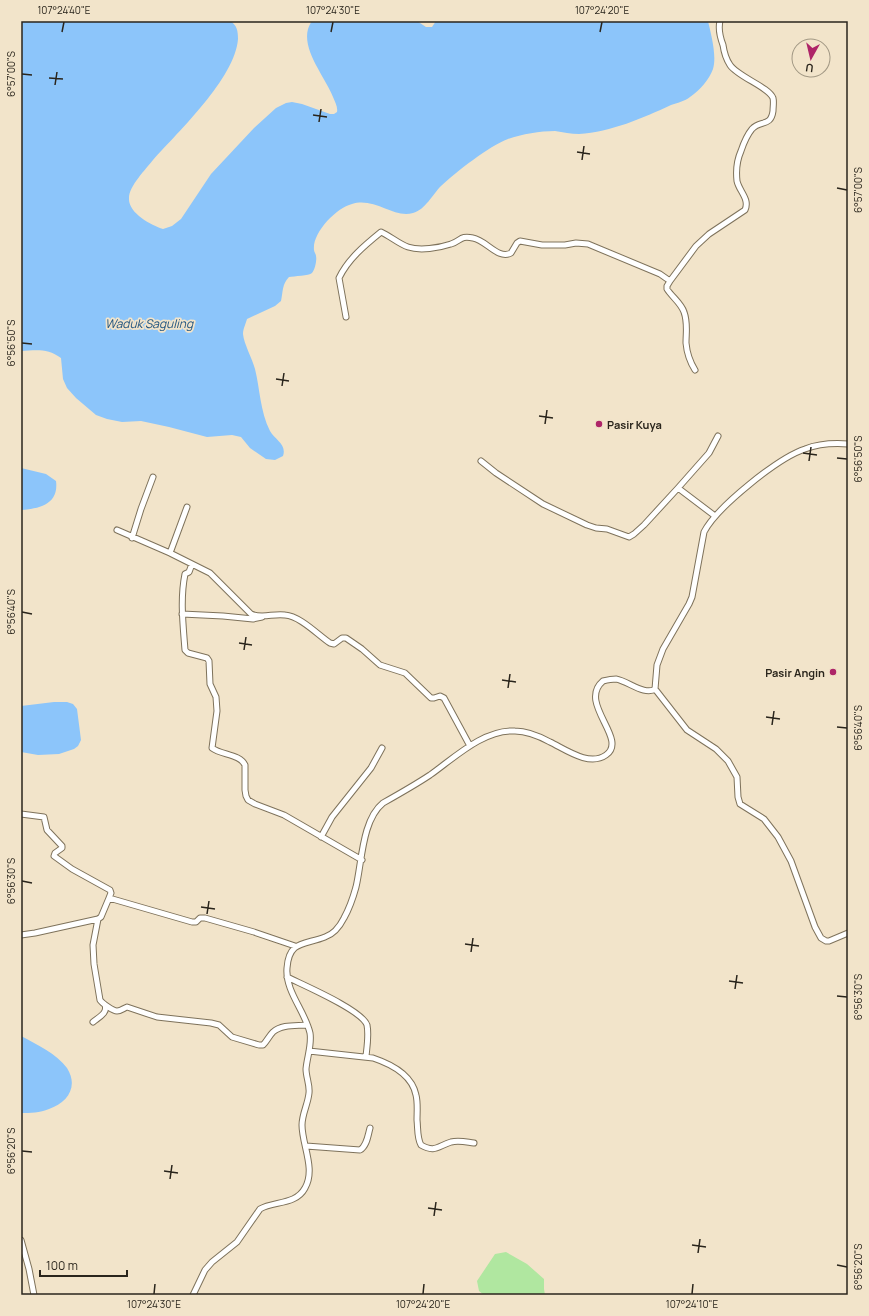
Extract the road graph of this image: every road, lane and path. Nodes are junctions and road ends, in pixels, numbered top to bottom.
1 (720, 21) edge
2 (670, 281) junction
3 (346, 317) dead end
4 (695, 370) dead end
5 (718, 436) dead end
6 (848, 444) edge
7 (481, 461) dead end
8 (153, 477) dead end
9 (678, 488) junction
10 (187, 507) dead end
11 (715, 516) junction
12 (117, 530) dead end
13 (132, 538) junction
14 (170, 553) junction
15 (192, 564) junction
16 (182, 614) junction
17 (263, 616) junction
18 (655, 689) junction
19 (470, 746) junction
20 (382, 748) dead end
21 (21, 814) edge
22 (322, 837) junction
23 (362, 860) junction
24 (110, 898) junction
25 (98, 919) junction
26 (848, 933) edge
27 (21, 935) edge
28 (295, 946) junction
29 (287, 977) junction
30 (105, 1005) junction
31 (93, 1022) dead end
32 (307, 1025) junction
33 (309, 1051) junction
34 (366, 1056) junction
35 (370, 1128) dead end
36 (474, 1143) dead end
37 (306, 1146) junction
38 (21, 1240) edge
39 (34, 1295) edge
40 (193, 1295) edge

1 - 2 street
2 - 3 street
2 - 4 street
5 - 9 street
6 - 11 street
7 - 9 street
8 - 13 street
9 - 11 street
10 - 14 street
11 - 18 street
12 - 13 street
13 - 14 street
14 - 15 street
15 - 16 street
15 - 17 street
16 - 17 street
16 - 22 street
17 - 19 street
18 - 19 street
18 - 26 street
19 - 23 street
20 - 22 street
21 - 24 street
22 - 23 street
23 - 28 street
24 - 25 street
24 - 28 street
25 - 27 street
25 - 30 street
28 - 29 street
29 - 32 street
29 - 34 street
30 - 31 street
30 - 32 street
32 - 33 street
33 - 34 street
33 - 37 street
34 - 36 street
35 - 37 street
37 - 40 street
38 - 39 street

